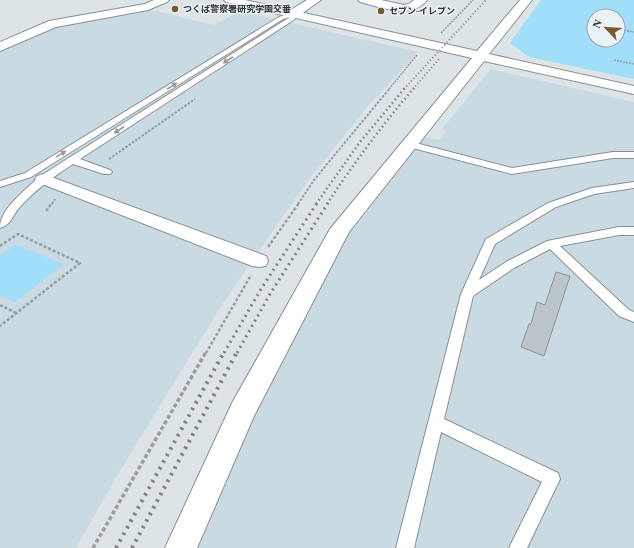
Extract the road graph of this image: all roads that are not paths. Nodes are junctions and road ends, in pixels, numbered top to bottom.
1 (163, 0) edge
2 (230, 0) edge
3 (315, 0) edge
4 (364, 0) edge
5 (421, 0) edge
6 (526, 0) edge
7 (292, 14) junction
8 (0, 46) edge
9 (481, 56) junction
10 (634, 90) edge
11 (408, 144) junction
12 (634, 155) edge
13 (72, 160) junction
14 (107, 172) dead end
15 (43, 179) junction
16 (0, 184) edge
17 (634, 184) edge
18 (0, 224) edge
19 (634, 231) edge
20 (551, 244) junction
21 (259, 261) road end
22 (467, 294) junction
23 (634, 317) edge
24 (436, 422) junction
25 (181, 548) edge
26 (405, 548) edge
27 (518, 548) edge

1 - 8 street
2 - 7 street
3 - 7 street
4 - 5 street
6 - 9 street
7 - 9 street
7 -> 13 lane
16 -> 7 lane
9 - 10 street
9 - 11 street
11 - 12 lane
11 - 25 street
13 - 14 lane
13 - 15 lane
15 - 18 lane
15 - 21 street
17 - 22 lane
19 - 20 lane
20 - 22 lane
20 - 23 lane
22 - 24 lane
24 - 26 lane
24 - 27 lane

